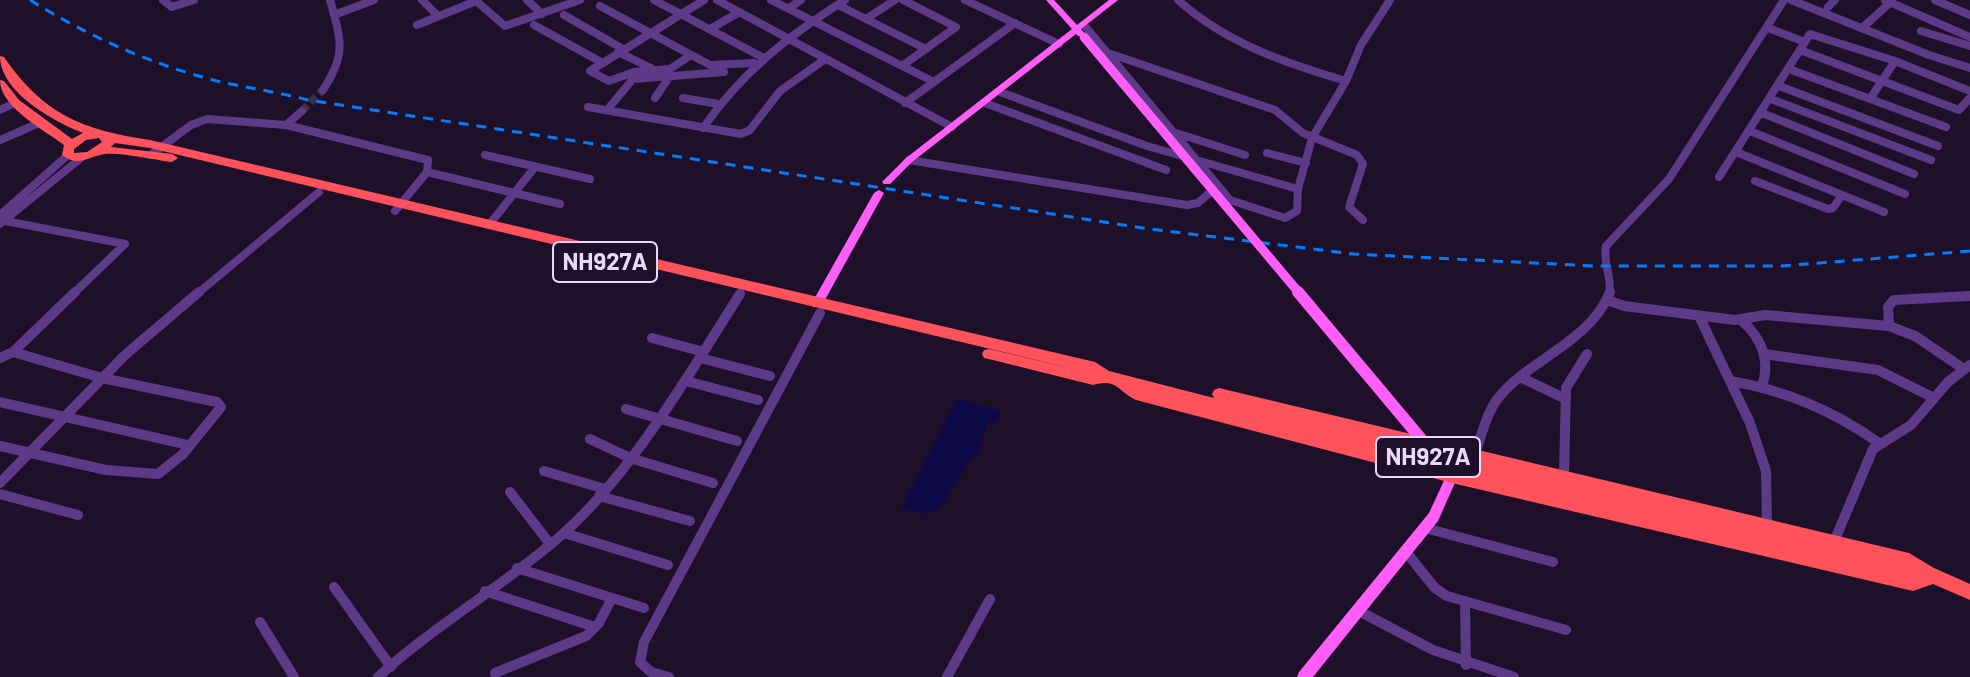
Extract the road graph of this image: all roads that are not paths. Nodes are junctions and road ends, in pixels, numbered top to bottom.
1 (163, 0) edge
2 (194, 0) edge
3 (330, 0) edge
4 (422, 0) edge
5 (475, 0) edge
6 (527, 0) edge
7 (580, 0) edge
8 (654, 0) edge
9 (704, 0) edge
10 (717, 0) edge
11 (771, 0) edge
12 (801, 0) edge
13 (895, 0) edge
14 (903, 0) edge
15 (965, 0) edge
16 (1050, 0) edge
17 (1114, 0) edge
18 (1178, 0) edge
19 (1390, 0) edge
20 (1784, 0) edge
21 (1791, 0) edge
22 (1835, 0) edge
23 (1935, 0) edge
24 (372, 1) edge
25 (1889, 1) edge
26 (841, 2) edge
27 (600, 6) dead end
28 (1828, 7) dead end
29 (789, 8) junction
30 (738, 13) junction
31 (542, 14) junction
32 (681, 14) junction
33 (334, 15) junction
34 (564, 15) dead end
35 (1970, 15) edge
36 (438, 16) junction
37 (866, 19) junction
38 (813, 20) junction
39 (1931, 20) junction
40 (1015, 23) junction
41 (417, 25) dead end
42 (534, 25) dead end
43 (1768, 28) junction
44 (1862, 28) junction
45 (710, 29) junction
46 (1082, 31) junction
47 (1921, 31) junction
48 (650, 33) junction
49 (1970, 37) edge
50 (783, 39) junction
51 (1913, 39) dead end
52 (1805, 42) junction
53 (1059, 44) junction
54 (1970, 46) edge
55 (926, 49) junction
56 (621, 50) junction
57 (1800, 50) junction
58 (1107, 53) junction
59 (691, 55) junction
60 (0, 59) edge
61 (759, 60) junction
62 (824, 60) junction
63 (1895, 61) junction
64 (601, 62) junction
65 (902, 66) junction
66 (1970, 68) edge
67 (653, 69) junction
68 (1789, 69) junction
69 (748, 70) junction
70 (670, 76) junction
71 (1883, 80) junction
72 (1346, 81) junction
73 (934, 82) junction
74 (0, 83) edge
75 (1779, 86) junction
76 (323, 90) tunnel mouth
77 (1970, 91) edge
78 (1000, 92) junction
79 (655, 98) dead end
80 (683, 98) dead end
81 (1970, 98) edge
82 (1771, 99) junction
83 (1870, 99) junction
84 (15, 103) junction
85 (905, 103) junction
86 (985, 103) junction
87 (719, 104) junction
88 (588, 107) dead end
89 (0, 110) edge
90 (607, 110) junction
91 (302, 111) tunnel mouth
92 (1762, 113) junction
93 (39, 123) junction
94 (286, 125) junction
95 (952, 127) junction
96 (1946, 127) dead end
97 (703, 128) junction
98 (1750, 131) junction
99 (1173, 132) junction
100 (1312, 138) junction
101 (0, 140) edge
102 (103, 141) junction
103 (1938, 146) dead end
104 (157, 151) junction
105 (74, 152) junction
106 (1736, 152) junction
107 (1267, 153) dead end
108 (485, 155) dead end
109 (1245, 155) dead end
110 (909, 160) junction
111 (1931, 160) dead end
112 (1306, 163) junction
113 (1199, 164) junction
114 (535, 167) junction
115 (1166, 170) dead end
116 (427, 172) junction
117 (1914, 174) dead end
118 (1719, 177) dead end
119 (590, 179) dead end
120 (1755, 181) dead end
121 (887, 182) dead end
122 (1217, 185) junction
123 (1298, 189) junction
124 (516, 191) junction
125 (319, 192) junction
126 (879, 193) dead end
127 (1905, 194) dead end
128 (1842, 195) junction
129 (560, 204) dead end
130 (398, 207) junction
131 (1884, 212) dead end
132 (1, 220) edge
133 (1363, 220) dead end
134 (489, 225) junction
135 (740, 294) junction
136 (1970, 296) edge
137 (1607, 300) junction
138 (818, 308) junction
139 (1699, 316) junction
140 (1741, 320) junction
141 (1889, 326) junction
142 (652, 338) dead end
143 (13, 352) junction
144 (1587, 354) dead end
145 (1764, 354) junction
146 (702, 355) junction
147 (0, 358) edge
148 (1968, 368) edge
149 (770, 376) dead end
150 (102, 378) junction
151 (1522, 378) junction
152 (1121, 380) junction
153 (686, 381) junction
154 (1730, 381) junction
155 (1762, 386) junction
156 (1934, 398) junction
157 (1566, 399) junction
158 (758, 400) dead end
159 (0, 402) edge
160 (626, 409) dead end
161 (66, 416) junction
162 (659, 420) junction
163 (590, 439) dead end
164 (737, 441) dead end
165 (1879, 443) junction
166 (188, 445) junction
167 (0, 446) edge
168 (31, 452) junction
169 (1475, 454) junction
170 (630, 458) junction
171 (1438, 459) junction
172 (544, 471) dead end
173 (1564, 475) junction
174 (1452, 476) junction
175 (0, 483) edge
176 (713, 483) dead end
177 (510, 492) dead end
178 (602, 492) junction
179 (0, 494) edge
180 (78, 515) dead end
181 (690, 521) dead end
182 (1767, 526) junction
183 (1425, 528) junction
184 (564, 533) junction
185 (1834, 542) junction
186 (550, 544) junction
187 (1406, 552) junction
188 (1553, 562) dead end
189 (668, 565) dead end
190 (517, 568) junction
191 (1941, 578) junction
192 (1970, 580) edge
193 (334, 587) dead end
194 (485, 591) junction
195 (1970, 592) edge
196 (990, 599) dead end
197 (611, 600) junction
198 (1465, 601) junction
199 (644, 608) dead end
200 (1357, 610) junction
201 (260, 622) dead end
202 (595, 627) junction
203 (1566, 630) dead end
204 (1466, 665) junction
205 (391, 667) junction
206 (495, 673) dead end
207 (646, 674) edge
208 (294, 677) edge
209 (378, 677) edge
210 (669, 677) edge
211 (947, 677) edge
212 (1304, 677) edge
213 (1513, 677) edge

1 - 2 street
3 - 33 street
4 - 36 street
5 - 31 street
5 - 36 street
6 - 31 street
7 - 31 street
8 - 32 street
9 - 32 street
10 - 30 street
11 - 29 street
12 - 29 street
13 - 37 street
14 - 55 street
15 - 40 street
16 - 46 main road
17 - 46 main road
18 - 72 street
19 - 72 street
20 - 43 street
21 - 44 street
22 - 28 street
23 - 35 street
24 - 33 street
25 - 39 street
25 - 44 street
26 - 37 street
26 - 38 street
27 - 48 street
29 - 38 street
30 - 45 street
30 - 50 street
32 - 45 street
32 - 48 street
33 - 76 street
34 - 56 street
36 - 41 street
37 - 55 street
38 - 50 street
38 - 65 street
39 - 47 street
39 - 49 street
40 - 53 street
40 - 73 street
42 - 64 street
43 - 52 street
43 - 137 street
44 - 66 street
45 - 61 street
46 - 53 main road
46 - 58 street
46 - 171 main road, bridge
47 - 51 street
47 - 54 street
48 - 56 street
48 - 59 street
50 - 61 street
50 - 62 street
52 - 57 street
52 - 63 street
53 - 78 main road
55 - 65 street
56 - 64 street
56 - 67 street
57 - 68 street
57 - 71 street
58 - 99 street
58 - 100 street
59 - 61 street
59 - 67 street
60 - 102 highway, NH927A
61 - 69 street
62 - 85 street
62 - 97 street
63 - 71 street
63 - 77 street
64 - 67 street
65 - 73 street
68 - 75 street
68 - 83 street
69 - 70 street
69 - 87 street
70 - 79 street
70 - 90 street
71 - 81 street
71 - 83 street
72 - 100 street
73 - 85 street
74 - 84 highway
75 - 82 street
75 - 103 street
78 - 86 main road
78 - 113 street
80 - 87 street
82 - 92 street
82 - 111 street
83 - 96 street
84 - 89 street
84 - 93 highway
85 - 95 street
86 - 95 main road
86 - 115 street
87 - 97 street
88 - 90 street
90 - 97 street
91 - 94 street
92 - 98 street
92 - 117 street
93 - 101 street
93 - 105 highway
94 - 104 street
94 - 116 street
95 - 110 main road
98 - 106 street
98 - 127 street
99 - 109 street
99 - 113 street
100 - 112 street
100 - 133 street
102 - 104 highway, NH927A
102 - 105 highway, NH927A
102 - 105 highway, NH927A
104 - 125 highway, NH927A
104 - 130 highway, NH927A
105 - 132 street
106 - 118 street
106 - 128 street
107 - 112 street
108 - 114 street
110 - 121 main road
110 - 122 street
112 - 123 street
113 - 122 street
113 - 123 street
114 - 119 street
114 - 124 street
116 - 124 street
116 - 130 street
120 - 128 street
122 - 123 street
124 - 129 street
124 - 134 street
125 - 130 highway, NH927A
125 - 150 street
126 - 138 main road
128 - 131 street
130 - 134 highway, NH927A
130 - 135 highway, NH927A
132 - 143 street
134 - 138 highway, NH927A
135 - 138 highway, NH927A
135 - 146 street
136 - 141 street
137 - 139 street
137 - 151 street
138 - 152 highway, NH927A
138 - 207 street
139 - 140 street
139 - 154 street
140 - 141 street
140 - 145 street
141 - 148 street
142 - 146 street
143 - 147 street
143 - 150 street
144 - 157 street
145 - 155 street
145 - 156 street
146 - 149 street
146 - 153 street
148 - 156 street
150 - 161 street
150 - 166 street
151 - 157 street
151 - 169 street
152 - 169 highway
152 - 171 highway, NH927A
152 - 174 highway
153 - 158 street
153 - 162 street
154 - 155 street
154 - 182 street
155 - 165 street
156 - 165 street
157 - 173 street
159 - 161 street
160 - 162 street
161 - 166 street
161 - 168 street
162 - 164 street
162 - 170 street
163 - 170 street
165 - 185 street
166 - 168 street
167 - 168 street
168 - 175 street
169 - 173 highway
170 - 176 street
170 - 178 street
171 - 191 highway, NH927A
172 - 178 street
173 - 182 highway
174 - 183 main road
174 - 191 highway
177 - 186 street
178 - 181 street
178 - 184 street
179 - 180 street
182 - 185 highway
183 - 187 main road
183 - 188 street
184 - 186 street
184 - 189 street
185 - 191 highway
186 - 190 street
187 - 198 street
187 - 200 main road
190 - 194 street
190 - 197 street
191 - 192 highway, NH927A
191 - 195 highway, NH927A
193 - 205 street
194 - 202 street
194 - 205 street
196 - 211 street
197 - 199 street
197 - 202 street
198 - 203 street
198 - 204 street
200 - 204 street
200 - 212 main road
201 - 208 street
202 - 206 street
204 - 213 street
205 - 209 street
207 - 210 street

